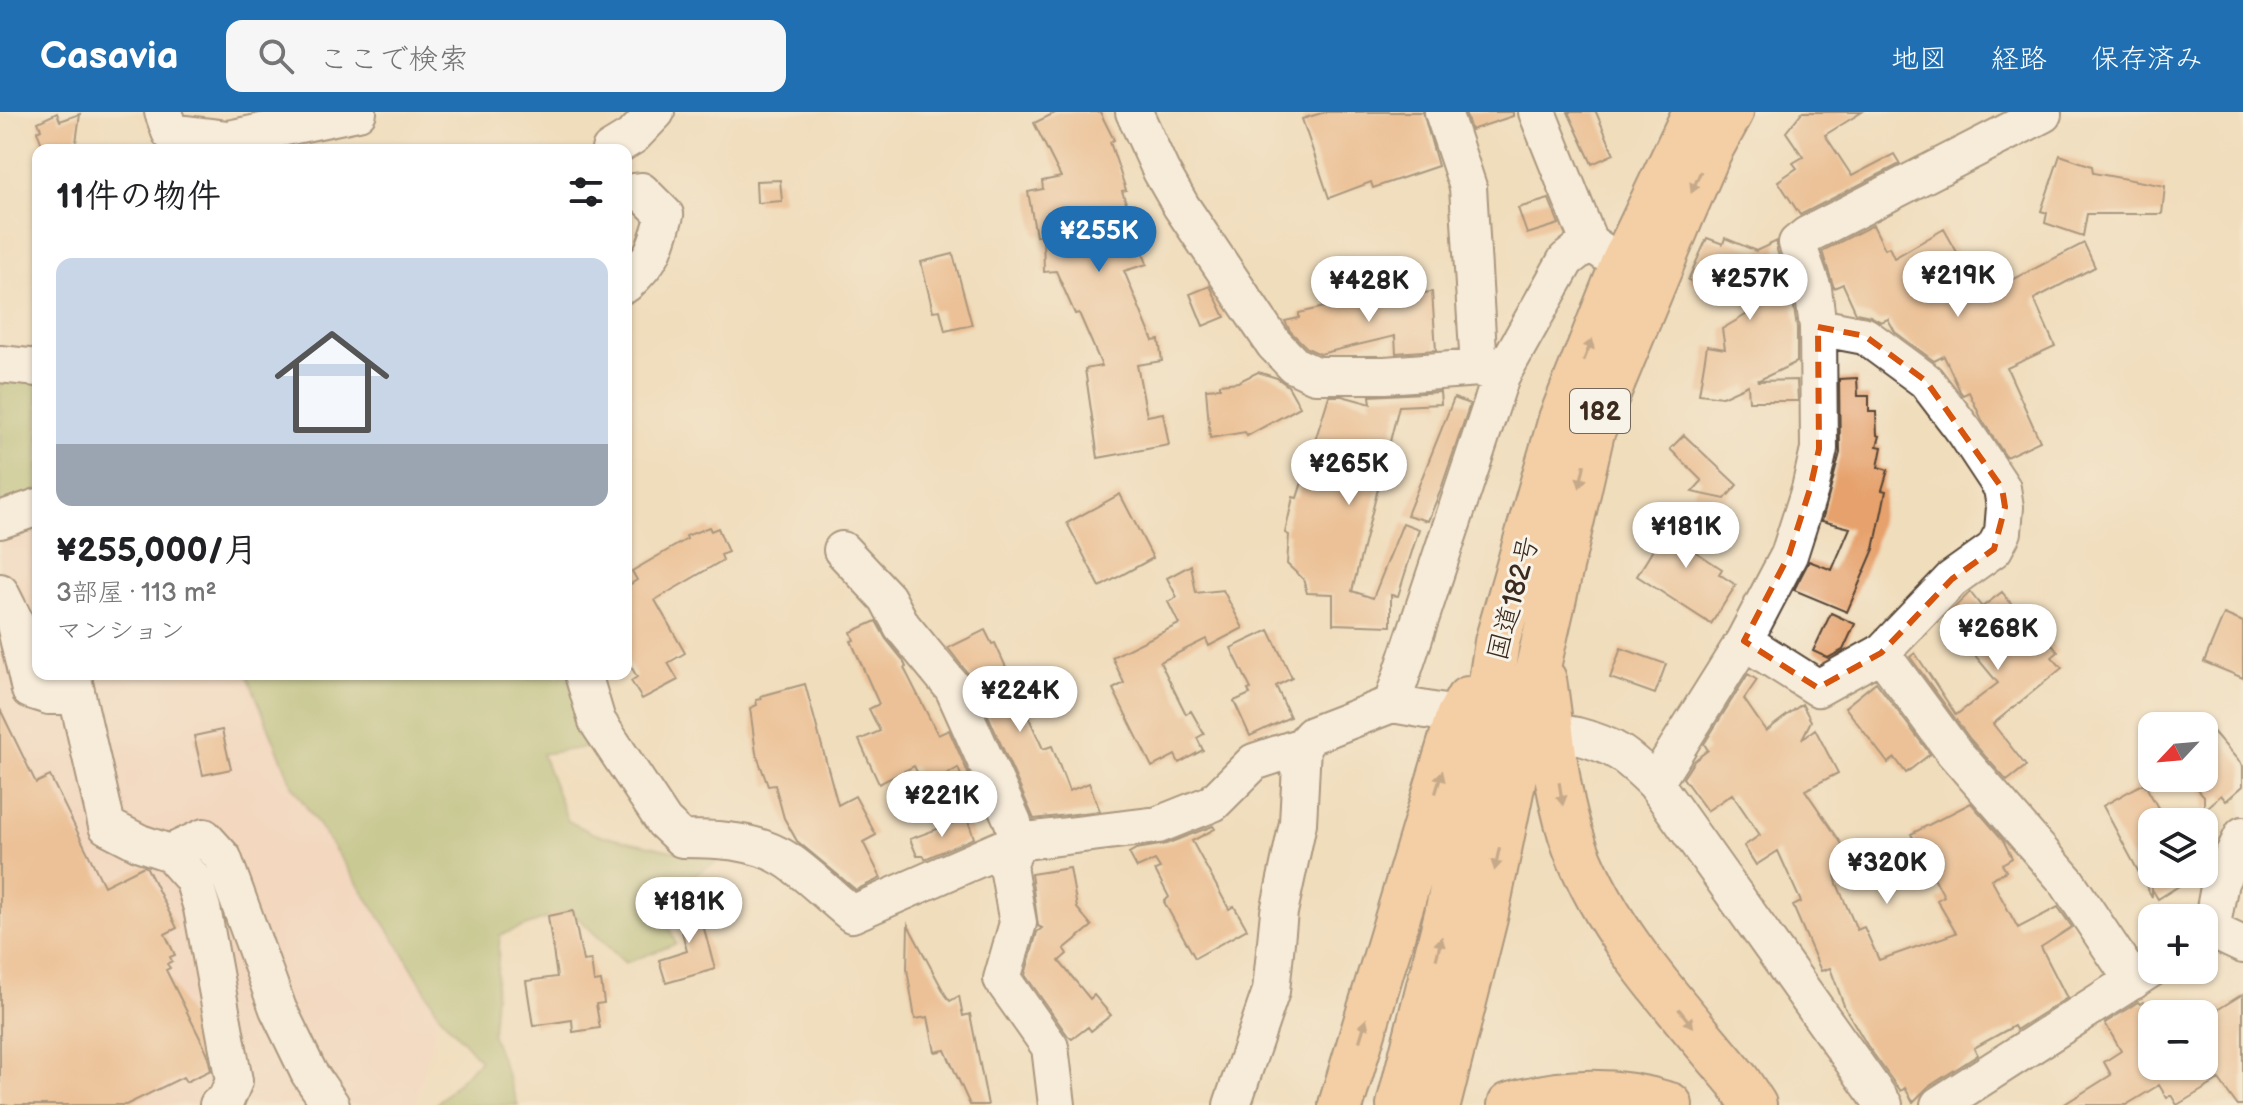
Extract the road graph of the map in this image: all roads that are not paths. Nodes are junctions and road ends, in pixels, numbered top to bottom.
1 (163, 112) edge
2 (358, 112) edge
3 (656, 112) edge
4 (1134, 112) edge
5 (1443, 112) edge
6 (1537, 112) edge
7 (1695, 112) edge
8 (1731, 112) edge
9 (2042, 112) edge
10 (620, 144) edge
11 (632, 192) edge
12 (1606, 254) junction
13 (632, 279) edge
14 (1818, 327) junction
15 (0, 364) edge
16 (32, 367) edge
17 (1490, 372) junction
18 (32, 515) edge
19 (0, 520) edge
20 (842, 550) dead end
21 (0, 592) edge
22 (1744, 641) junction
23 (1881, 653) junction
24 (585, 680) edge
25 (74, 685) edge
26 (1392, 704) junction
27 (1505, 725) junction
28 (1302, 746) junction
29 (1655, 783) junction
30 (2243, 835) edge
31 (1017, 842) junction
32 (170, 853) junction
33 (2214, 904) edge
34 (2218, 936) edge
35 (2243, 945) edge
36 (2138, 968) edge
37 (2138, 977) edge
38 (218, 1105) edge
39 (331, 1105) edge
40 (1057, 1105) edge
41 (1232, 1105) edge
42 (1341, 1105) edge
43 (1399, 1105) edge
44 (1438, 1105) edge
45 (1510, 1105) edge
46 (1670, 1105) edge
47 (1754, 1105) edge
48 (1884, 1105) edge
49 (1939, 1105) edge

1 - 2 street
3 - 10 street
4 - 17 street
5 - 17 street
6 - 12 street
7 - 12 highway, 国道182号 / 182
8 -> 27 highway, 国道182号 / 182
9 - 14 street
11 - 13 street
12 - 17 street
27 -> 12 highway, 国道182号 / 182
14 - 22 street
14 - 23 street
15 - 16 street
17 - 26 street
18 - 19 street
20 - 31 street
21 - 25 street
22 - 23 street
22 - 29 street
23 - 36 street
24 - 31 street
25 - 32 street
26 - 27 street
26 - 28 street
27 - 29 street
42 -> 27 highway
43 -> 27 highway, 国道182号 / 182
27 -> 44 highway, 国道182号 / 182
27 -> 47 highway
28 - 31 street
28 - 41 street
29 - 48 street
30 - 33 street
31 - 40 street
32 - 38 street
32 - 39 street
34 - 35 street
37 - 49 street
45 - 46 highway

